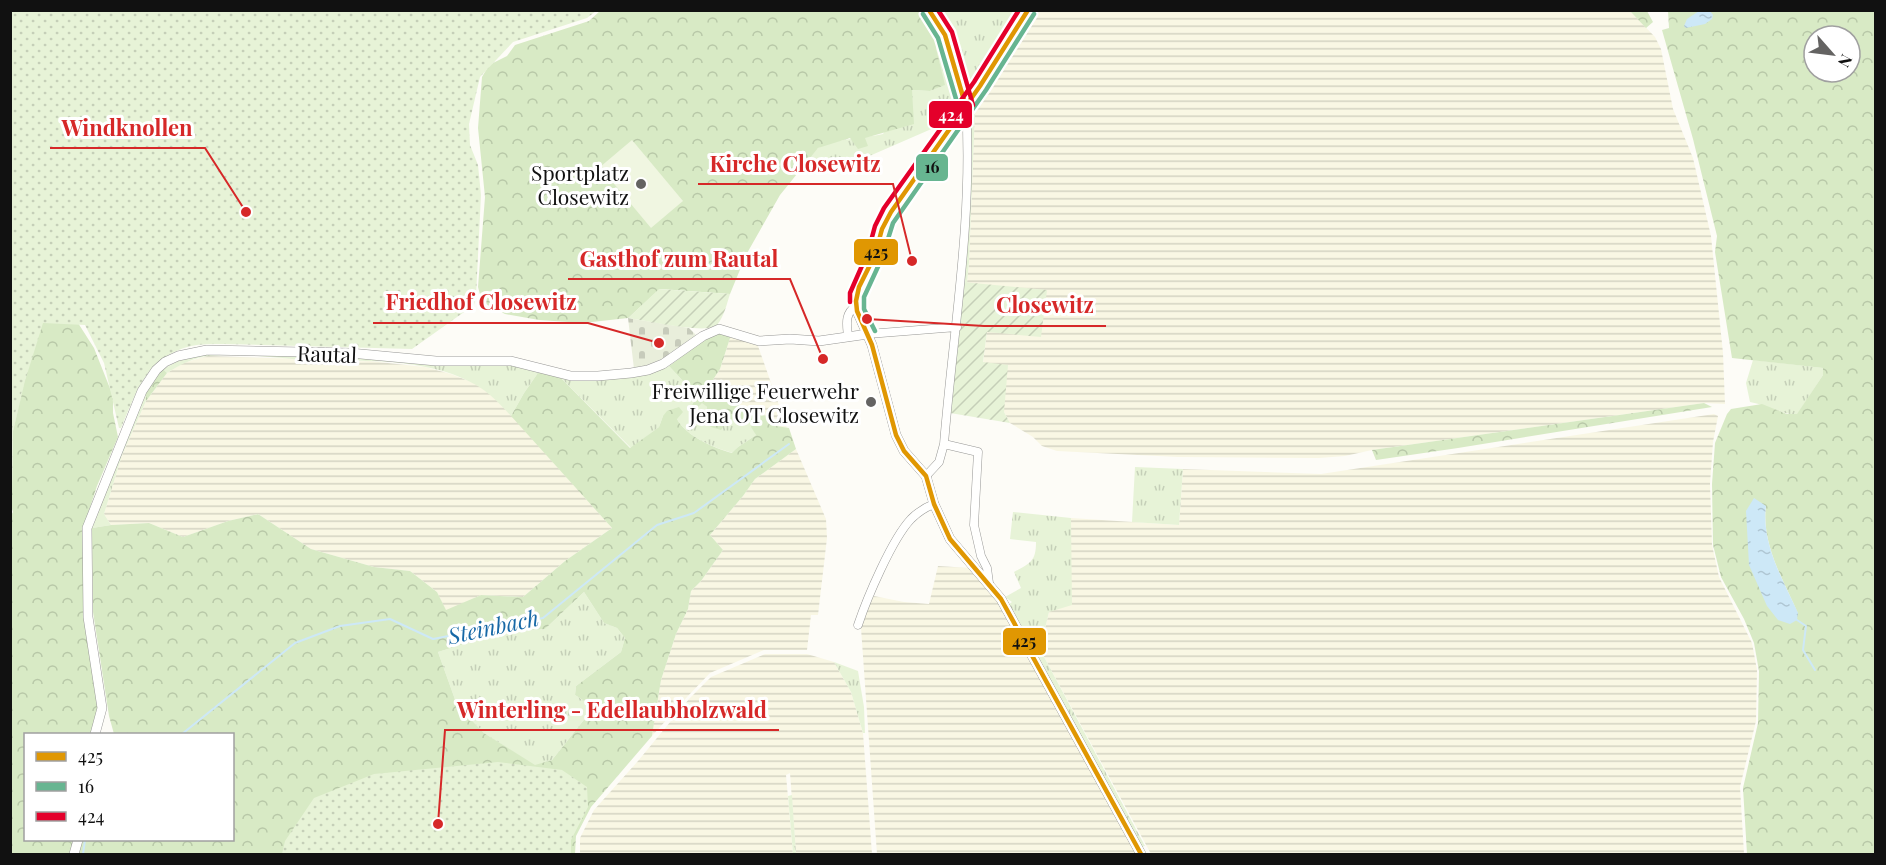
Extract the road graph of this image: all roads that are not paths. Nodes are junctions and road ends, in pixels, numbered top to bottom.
1 (929, 10) edge
2 (1028, 10) edge
3 (966, 107) junction
4 (856, 306) junction
5 (957, 327) junction
6 (868, 334) junction
7 (848, 337) junction
8 (944, 444) junction
9 (926, 476) junction
10 (934, 504) junction
11 (989, 583) junction
12 (858, 625) dead end
13 (96, 733) edge
14 (1141, 855) edge

1 - 3 street
2 - 3 street
3 - 4 street
3 - 5 street
4 - 6 street
4 - 7 street
5 - 6 street
5 - 8 street
6 - 7 street, Rautal
6 - 9 street
7 - 13 street, Rautal
8 - 9 street
8 - 11 street
9 - 10 street
10 - 11 street
10 - 12 street
11 - 14 street

